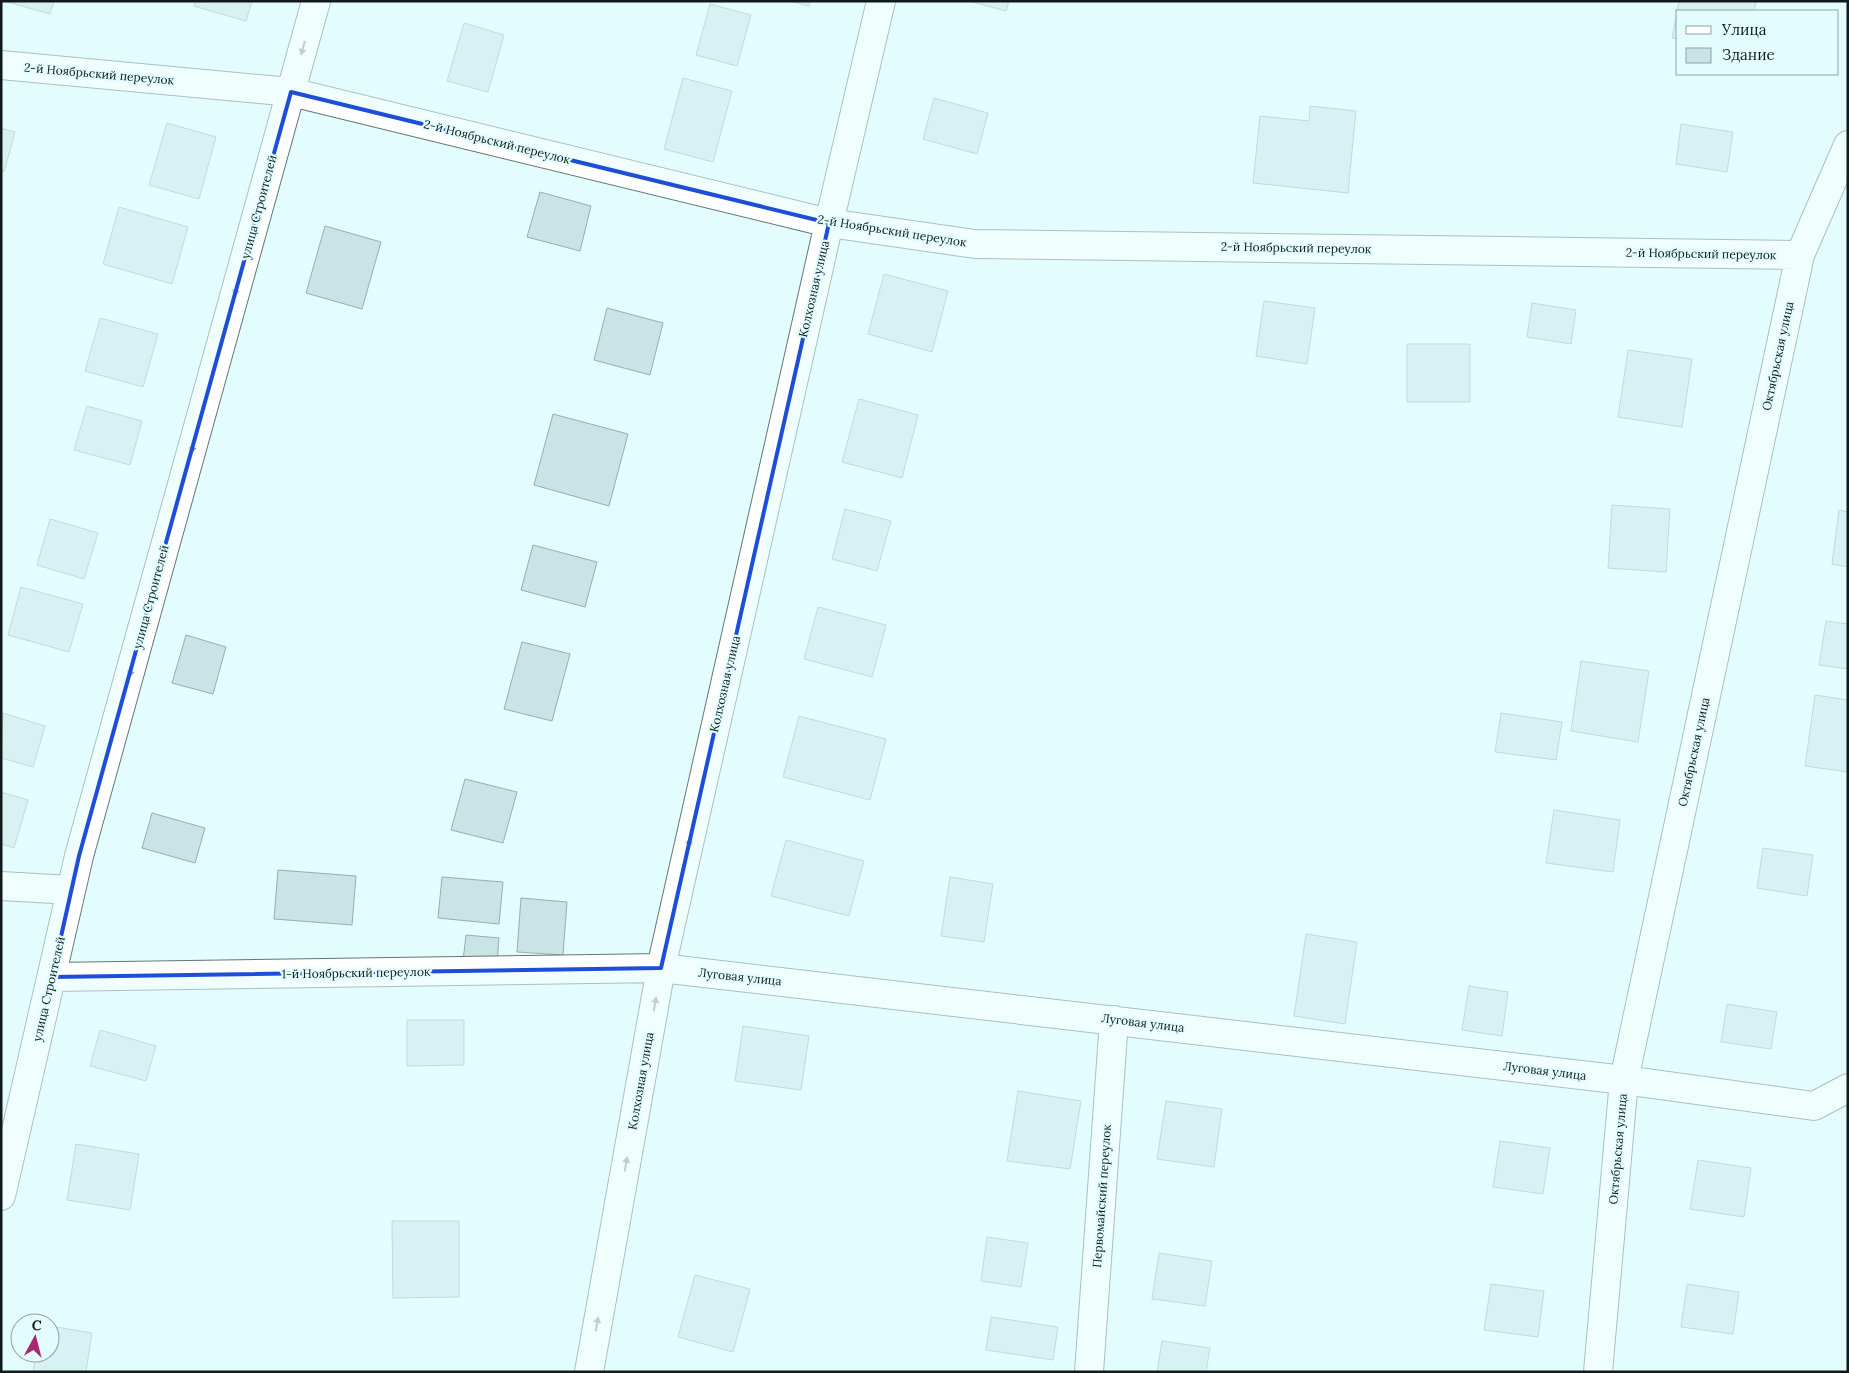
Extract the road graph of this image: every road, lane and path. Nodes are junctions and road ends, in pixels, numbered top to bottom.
1 (316, 1) edge
2 (881, 1) edge
3 (1, 65) edge
4 (291, 92) junction
5 (1848, 145) edge
6 (829, 223) junction
7 (1800, 255) junction
8 (1, 886) edge
9 (71, 890) junction
10 (661, 968) junction
11 (52, 977) junction
12 (1114, 1020) junction
13 (1624, 1080) junction
14 (1848, 1088) edge
15 (1, 1196) edge
16 (589, 1372) edge
17 (1089, 1372) edge
18 (1598, 1372) edge

1 -> 4 street, улица Строителей
2 - 6 street, Колхозная улица
3 - 4 street, 2-й Ноябрьский переулок
4 - 6 street, 2-й Ноябрьский переулок
4 -> 9 street, улица Строителей
5 - 7 street, Октябрьская улица
6 - 7 street, 2-й Ноябрьский переулок
10 -> 6 street, Колхозная улица
7 - 13 street, Октябрьская улица
8 - 9 street
9 - 11 street, улица Строителей
10 - 11 street, 1-й Ноябрьский переулок
10 - 12 street, Луговая улица
16 -> 10 street, Колхозная улица
11 - 15 street, улица Строителей
12 - 13 street, Луговая улица
12 - 17 street, Первомайский переулок
13 - 14 street, Луговая улица
13 - 18 street, Октябрьская улица

